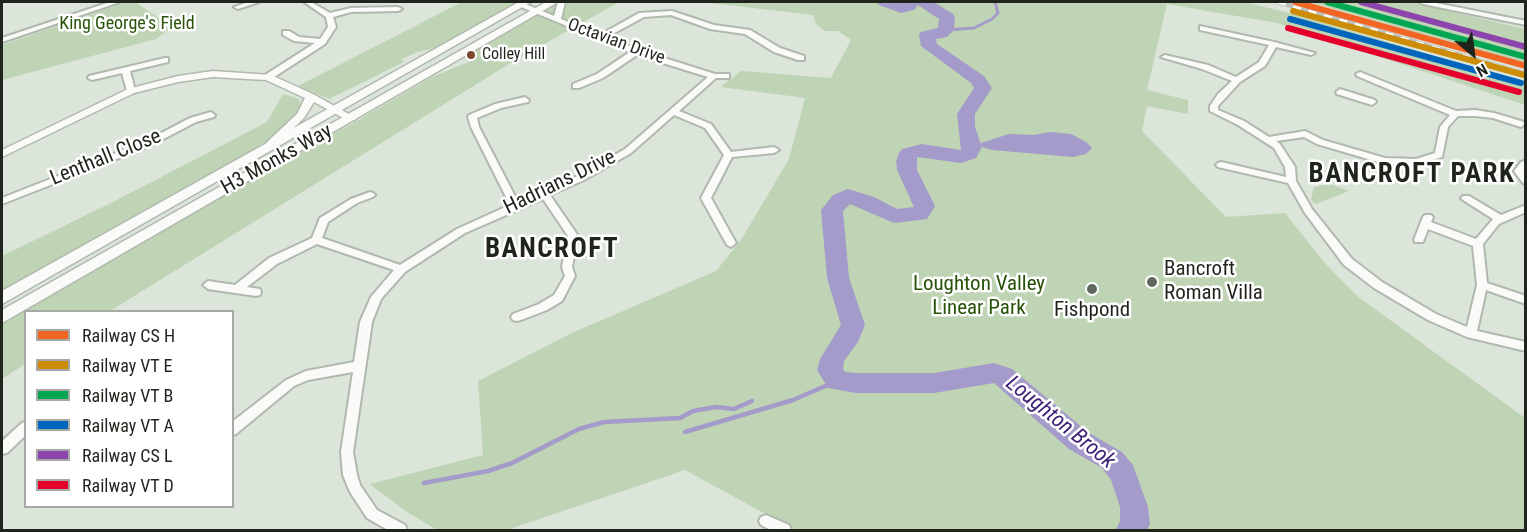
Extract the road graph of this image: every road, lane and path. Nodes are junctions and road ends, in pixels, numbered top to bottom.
1 (116, 2) edge
2 (255, 2) edge
3 (307, 2) edge
4 (553, 2) edge
5 (561, 2) edge
6 (1423, 2) edge
7 (1476, 2) edge
8 (523, 3) edge
9 (96, 4) edge
10 (238, 7) dead end
11 (398, 9) dead end
12 (536, 11) junction
13 (1476, 12) junction
14 (329, 16) junction
15 (557, 20) junction
16 (1526, 22) edge
17 (1203, 28) dead end
18 (286, 33) dead end
19 (600, 38) junction
20 (2, 40) edge
21 (322, 42) junction
22 (1274, 44) junction
23 (636, 52) junction
24 (1311, 53) dead end
25 (1164, 56) dead end
26 (801, 58) dead end
27 (165, 60) dead end
28 (126, 71) junction
29 (1360, 74) dead end
30 (720, 76) joint
31 (267, 77) junction
32 (92, 78) dead end
33 (1237, 80) junction
34 (1370, 80) junction
35 (576, 86) dead end
36 (130, 91) junction
37 (1340, 92) dead end
38 (310, 96) junction
39 (1360, 98) junction
40 (525, 100) dead end
41 (1372, 102) dead end
42 (334, 108) junction
43 (673, 112) junction
44 (1455, 114) junction
45 (211, 115) dead end
46 (351, 118) junction
47 (1521, 124) dead end
48 (1269, 140) junction
49 (271, 144) junction
50 (774, 150) dead end
51 (2, 154) edge
52 (729, 155) junction
53 (1524, 164) edge
54 (1221, 165) dead end
55 (1291, 181) junction
56 (1526, 181) edge
57 (370, 195) dead end
58 (545, 195) junction
59 (1466, 198) dead end
60 (2, 201) edge
61 (515, 205) junction
62 (1526, 207) edge
63 (1500, 219) junction
64 (316, 240) junction
65 (1419, 240) dead end
66 (731, 243) dead end
67 (1478, 244) junction
68 (401, 269) junction
69 (208, 285) dead end
70 (1482, 285) junction
71 (237, 290) junction
72 (256, 292) dead end
73 (2, 298) edge
74 (1526, 300) edge
75 (2, 317) edge
76 (517, 317) dead end
77 (1471, 334) junction
78 (1526, 347) edge
79 (360, 366) junction
80 (234, 428) edge
81 (24, 429) edge
82 (2, 449) edge
83 (766, 521) dead end
84 (400, 531) edge
85 (784, 531) edge

1 - 9 street
2 - 10 street
3 - 14 street
4 - 12 main road, H3 Monks Way
5 - 15 street
6 - 13 street
7 - 13 street
8 - 12 street, Octavian Drive
8 - 42 main road, H3 Monks Way
9 - 20 street
11 - 14 street
12 - 15 street, Octavian Drive
12 - 46 main road, H3 Monks Way
13 - 16 street
14 - 21 street
15 - 19 street, Octavian Drive
17 - 22 street
18 - 21 street
19 - 23 street, Octavian Drive
19 - 26 street
21 - 31 street
22 - 24 street
22 - 33 street
23 - 30 street, Octavian Drive
23 - 35 street
25 - 33 street
27 - 28 street
28 - 32 street
28 - 36 street
29 - 34 street
30 - 43 street, Hadrians Drive
31 - 36 street
31 - 38 street
33 - 48 street
34 - 39 street
34 - 44 street
36 - 51 street
37 - 39 street
38 - 42 street
38 - 49 street
39 - 41 street
40 - 61 street
42 - 46 street
42 - 49 main road, H3 Monks Way
43 - 52 street
43 - 58 street, Hadrians Drive
44 - 47 street
44 - 48 street
45 - 60 street, Lenthall Close
46 - 75 main road, H3 Monks Way
48 - 55 street
49 - 73 main road, H3 Monks Way
50 - 52 street
52 - 66 street
53 - 56 street
54 - 55 street
55 - 77 street
57 - 64 street
58 - 61 street, Hadrians Drive
58 - 76 street
59 - 63 street
61 - 68 street, Hadrians Drive
62 - 63 street
63 - 67 street
64 - 68 street
64 - 71 street
65 - 67 street
67 - 70 street
68 - 79 street, Hadrians Drive
69 - 71 street
70 - 74 street
70 - 77 street
71 - 72 street
77 - 78 street
79 - 80 street
79 - 84 street, Hadrians Drive
81 - 82 street
83 - 85 street

